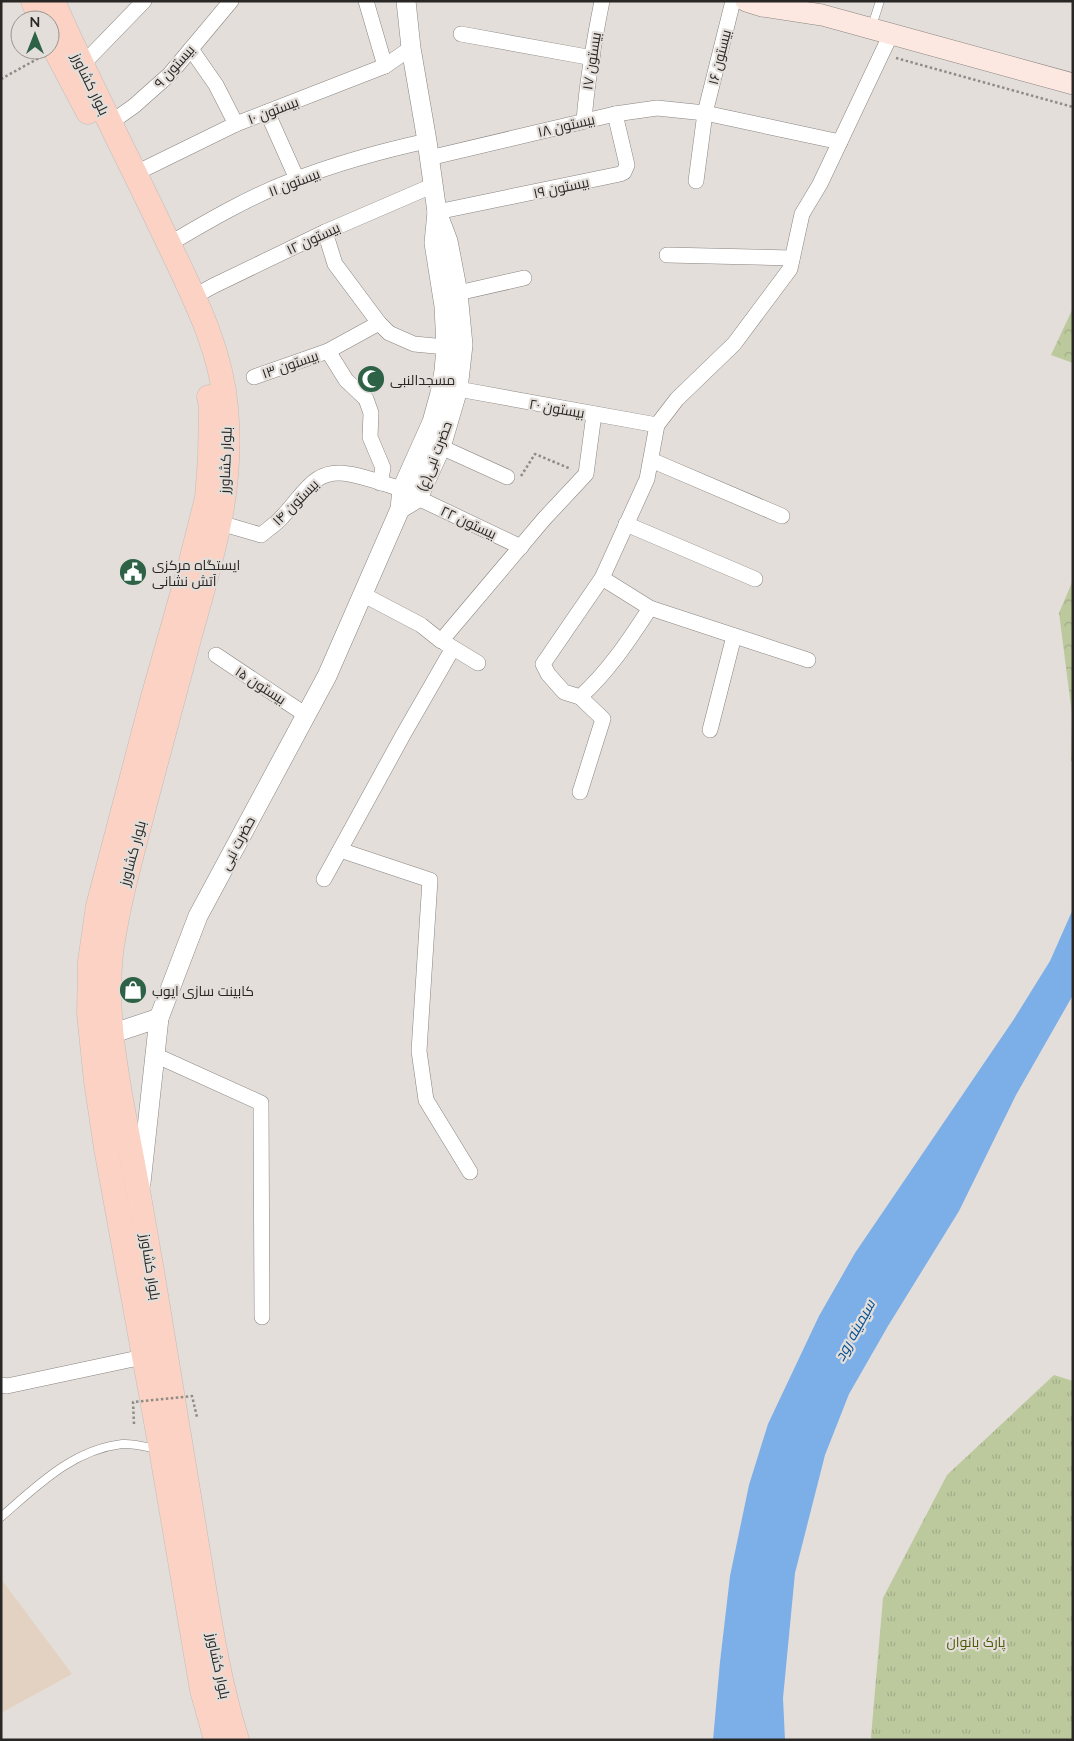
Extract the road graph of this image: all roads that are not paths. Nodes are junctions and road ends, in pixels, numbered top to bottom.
1 (144, 1) edge
2 (231, 1) edge
3 (366, 1) edge
4 (406, 1) edge
5 (602, 1) edge
6 (733, 1) edge
7 (746, 1) edge
8 (794, 1) edge
9 (880, 1) edge
10 (48, 6) edge
11 (822, 15) junction
12 (881, 31) junction
13 (461, 34) dead end
14 (411, 48) junction
15 (191, 49) junction
16 (593, 58) junction
17 (60, 60) edge
18 (82, 66) junction
19 (385, 66) junction
20 (1073, 84) edge
21 (267, 112) junction
22 (705, 113) junction
23 (615, 114) junction
24 (584, 121) junction
25 (110, 123) junction
26 (236, 124) junction
27 (840, 142) junction
28 (428, 149) junction
29 (136, 173) junction
30 (297, 179) junction
31 (696, 181) dead end
32 (434, 185) junction
33 (437, 212) junction
34 (325, 232) junction
35 (169, 244) junction
36 (667, 255) dead end
37 (792, 258) junction
38 (524, 278) dead end
39 (458, 294) junction
40 (195, 296) junction
41 (379, 323) junction
42 (446, 347) junction
43 (328, 351) junction
44 (254, 377) dead end
45 (458, 389) junction
46 (594, 414) junction
47 (657, 425) junction
48 (440, 446) junction
49 (651, 460) junction
50 (507, 477) road end
51 (380, 483) junction
52 (410, 493) junction
53 (400, 509) joint
54 (782, 516) dead end
55 (220, 523) junction
56 (626, 524) junction
57 (521, 547) junction
58 (602, 578) junction
59 (755, 579) dead end
60 (197, 580) junction
61 (364, 595) junction
62 (650, 608) junction
63 (734, 636) junction
64 (447, 645) junction
65 (216, 655) dead end
66 (808, 660) dead end
67 (478, 663) dead end
68 (580, 696) junction
69 (306, 715) junction
70 (710, 730) dead end
71 (580, 792) dead end
72 (340, 850) junction
73 (324, 879) dead end
74 (159, 1018) junction
75 (111, 1034) junction
76 (155, 1055) junction
77 (470, 1172) dead end
78 (140, 1198) junction
79 (262, 1317) dead end
80 (143, 1357) junction
81 (1, 1385) edge
82 (161, 1449) junction
83 (1, 1517) edge
84 (216, 1740) edge
85 (237, 1740) edge

1 - 18 street
2 - 15 street, بیستون ۹
3 - 19 street
4 - 14 street, حضرت نبی(ع)
5 - 16 street, بیستون ۱۷
6 - 22 street, بیستون ۱۶
7 - 11 main road
8 - 11 main road
9 - 12 lane
10 - 18 main road, بلوار کشاورز
11 - 12 main road
12 - 20 main road
12 - 27 street
13 - 16 street
14 - 19 street, بیستون ۱۰
14 - 28 street, حضرت نبی(ع)
15 - 25 street, بیستون ۹
15 - 26 street
16 - 24 street, بیستون ۱۷
17 - 60 main road, بلوار کشاورز
18 - 25 main road, بلوار کشاورز
19 - 21 street, بیستون ۱۰
21 - 26 street, بیستون ۱۰
21 - 30 street
22 - 23 street, بیستون ۱۸
22 - 27 street, بیستون ۱۸
22 - 31 street, بیستون ۱۶
23 - 24 street, بیستون ۱۸
23 - 33 street, بیستون ۱۹
24 - 28 street, بیستون ۱۸
25 - 29 main road, بلوار کشاورز
26 - 29 street, بیستون ۱۰
27 - 37 street
28 - 30 street, بیستون ۱۱
28 - 32 street, حضرت نبی(ع)
29 - 35 main road, بلوار کشاورز
30 - 35 street, بیستون ۱۱
32 - 33 street, حضرت نبی(ع)
32 - 34 street, بیستون ۱۲
33 - 39 street, حضرت نبی(ع)
33 - 42 street, حضرت نبی(ع)
34 - 40 street, بیستون ۱۲
34 - 41 street
35 - 40 main road, بلوار کشاورز
36 - 37 street
37 - 47 street
38 - 39 street
39 - 45 street, حضرت نبی(ع)
40 - 55 main road, بلوار کشاورز
41 - 42 street
41 - 43 street
42 - 52 street, حضرت نبی(ع)
43 - 44 street, بیستون ۱۳
43 - 51 street, بیستون ۱۳
45 - 46 street, بیستون ۲۰
45 - 48 street, حضرت نبی(ع)
46 - 47 street, بیستون ۲۰
46 - 57 street
47 - 49 street
48 - 50 street
48 - 52 street, حضرت نبی(ع)
49 - 54 street
49 - 56 street
51 - 52 street, بیستون ۱۴
51 - 55 street, بیستون ۱۴
52 - 53 street, حضرت نبی(ع)
52 - 57 street, بیستون ۲۲
53 - 61 street, حضرت نبی
55 - 60 main road, بلوار کشاورز
56 - 58 street
56 - 59 street
57 - 64 street
58 - 62 street
58 - 68 street
60 - 75 main road, بلوار کشاورز
60 - 80 main road, بلوار کشاورز
61 - 64 street
61 - 69 street, حضرت نبی
62 - 63 street
62 - 68 street
63 - 66 street
63 - 70 street
64 - 67 street
64 - 72 street
65 - 69 street, بیستون ۱۵
68 - 71 street
69 - 74 street, حضرت نبی
72 - 73 street
72 - 77 street
74 - 75 street
74 - 76 street, حضرت نبی
75 - 78 main road, بلوار کشاورز
76 - 78 street, حضرت نبی
76 - 79 street
78 - 85 main road, بلوار کشاورز
80 - 81 street
80 - 82 main road, بلوار کشاورز
82 - 83 lane
82 - 84 main road, بلوار کشاورز

